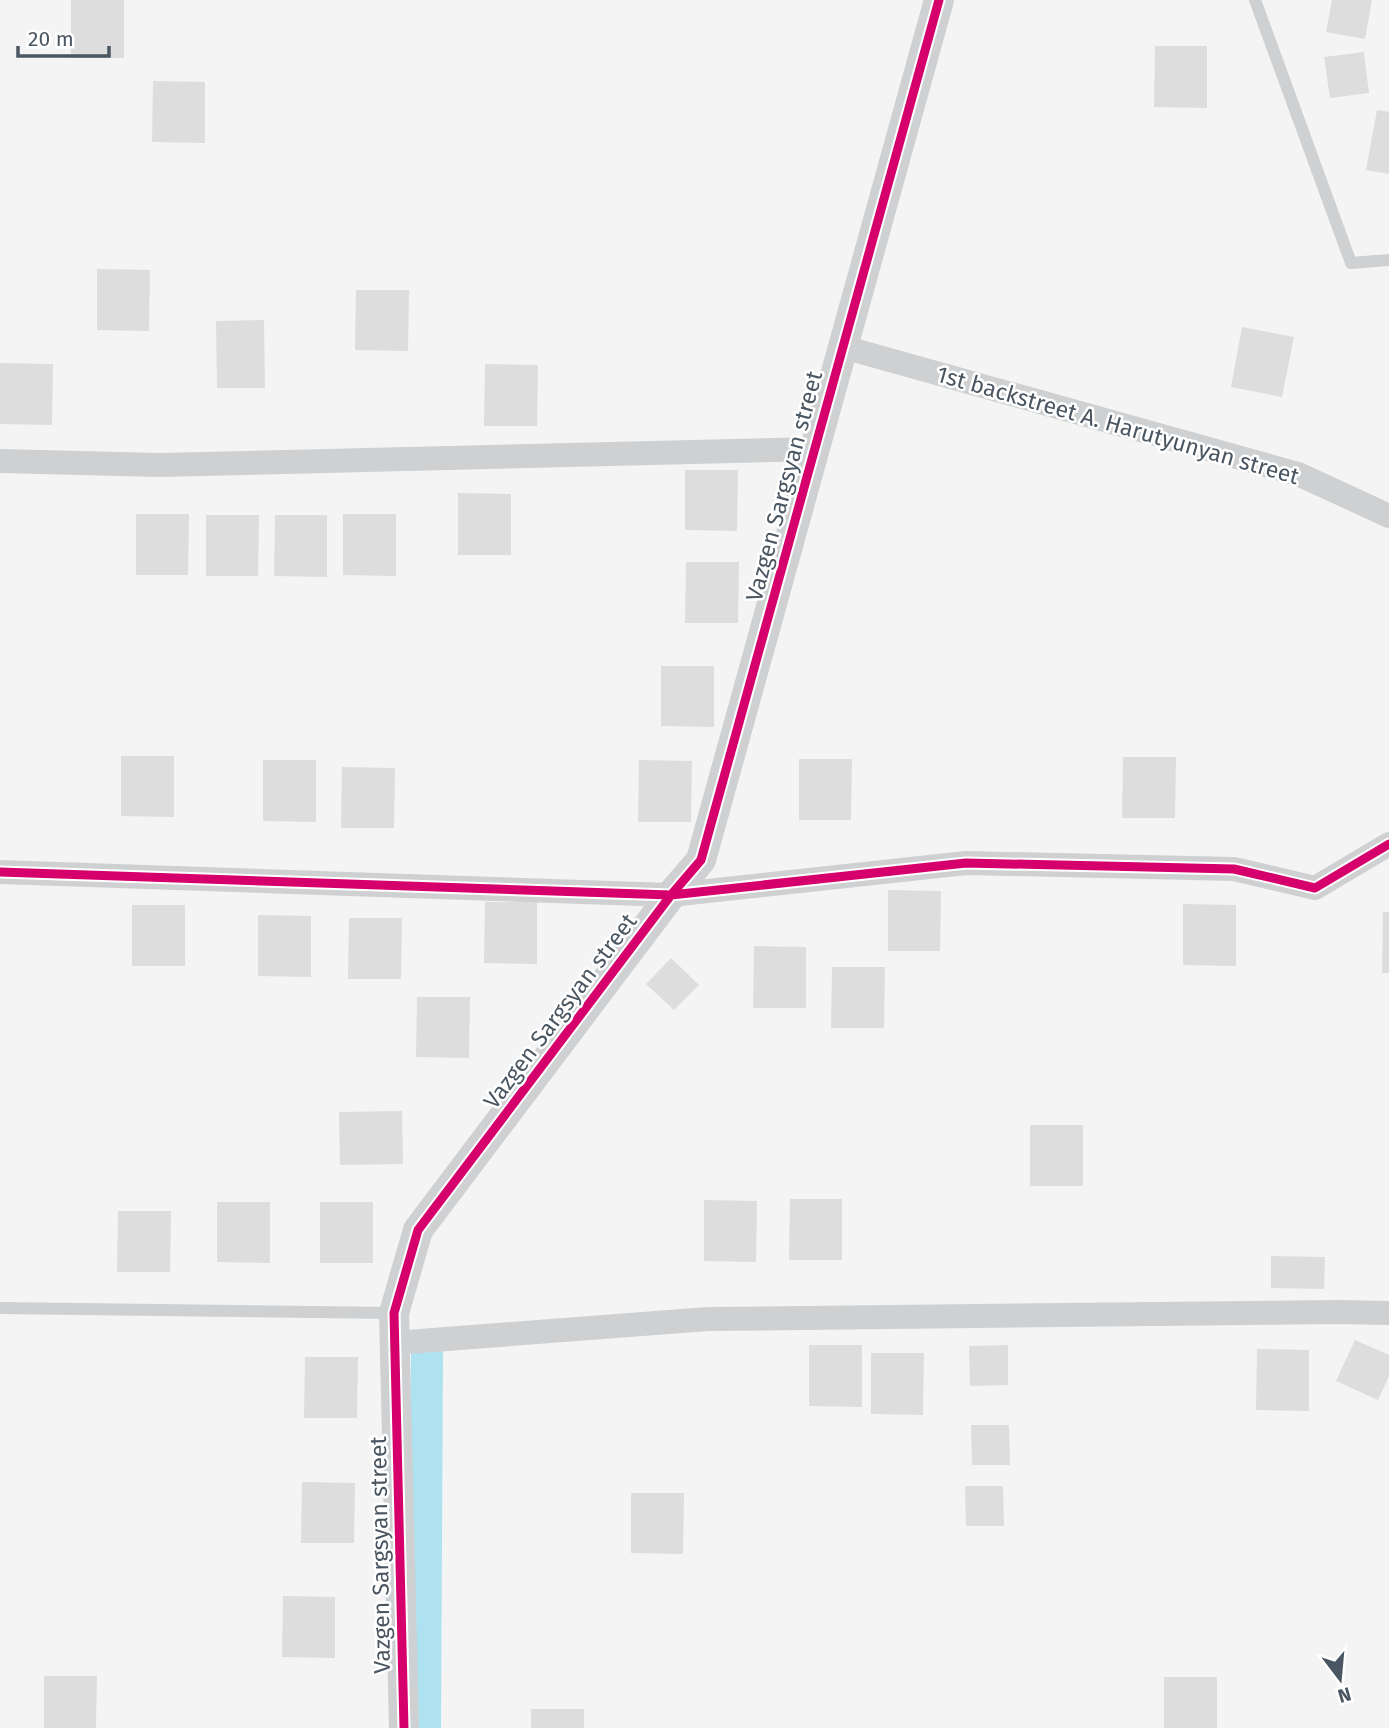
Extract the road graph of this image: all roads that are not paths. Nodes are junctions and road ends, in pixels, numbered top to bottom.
1 (939, 0) edge
2 (1255, 0) edge
3 (1389, 260) edge
4 (843, 347) junction
5 (815, 449) junction
6 (0, 461) edge
7 (1389, 516) edge
8 (1389, 844) edge
9 (0, 872) edge
10 (671, 895) junction
11 (0, 1308) edge
12 (394, 1313) junction
13 (1389, 1313) edge
14 (394, 1343) junction
15 (404, 1728) edge

1 - 4 street, Vazgen Sargsyan street
2 - 3 lane
4 - 5 street, Vazgen Sargsyan street
4 - 7 street, 1st backstreet A. Harutyunyan street
5 - 6 street
5 - 10 street, Vazgen Sargsyan street
8 - 10 street
9 - 10 street
10 - 12 street, Vazgen Sargsyan street
11 - 12 lane
12 - 14 street, Vazgen Sargsyan street
13 - 14 street
14 - 15 street, Vazgen Sargsyan street

